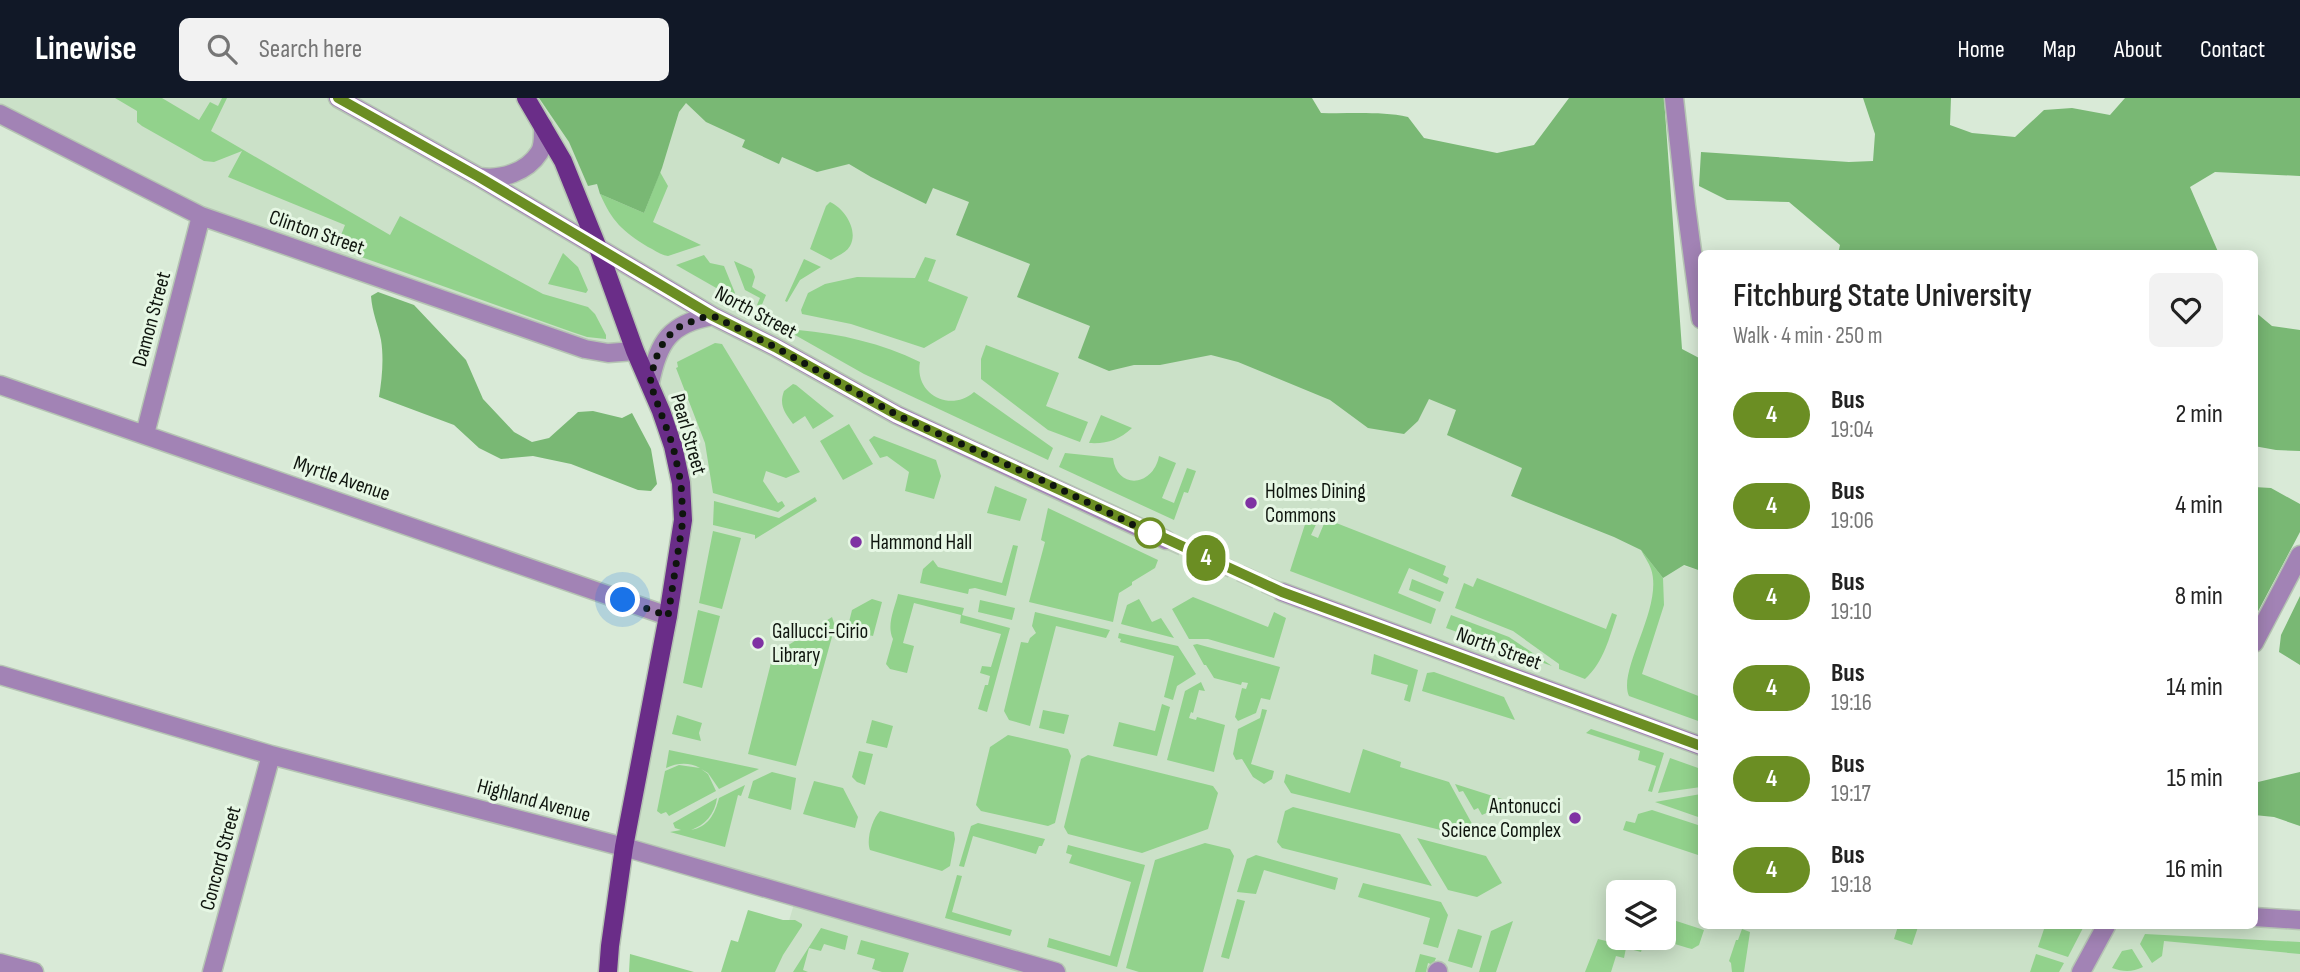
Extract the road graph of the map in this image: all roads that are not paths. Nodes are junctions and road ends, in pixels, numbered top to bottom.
1 (338, 98) edge
2 (527, 98) edge
3 (1674, 98) edge
4 (0, 114) edge
5 (543, 126) junction
6 (479, 177) junction
7 (201, 216) junction
8 (598, 248) junction
9 (1698, 296) edge
10 (713, 316) junction
11 (635, 351) junction
12 (650, 383) junction
13 (0, 385) edge
14 (145, 434) junction
15 (1166, 540) tunnel mouth
16 (2300, 555) edge
17 (1282, 592) tunnel mouth
18 (668, 616) junction
19 (2258, 635) edge
20 (0, 675) edge
21 (1698, 745) edge
22 (271, 755) junction
23 (624, 847) junction
24 (2258, 918) edge
25 (2300, 920) edge
26 (2104, 929) edge
27 (0, 962) edge
28 (34, 972) edge
29 (212, 972) edge
30 (608, 972) edge
31 (1056, 972) edge
32 (2081, 972) edge

1 - 6 street, North Street
2 - 5 main road, Pearl Street
3 - 9 street
4 - 7 street, Clinton Street
5 - 6 street
5 - 8 main road, Pearl Street
6 - 8 street, North Street
7 - 11 street, Clinton Street
7 - 14 street, Damon Street
8 - 10 street, North Street
8 - 11 main road, Pearl Street
10 - 12 street
10 - 15 street, North Street
11 - 12 main road, Pearl Street
12 - 18 main road, Pearl Street
13 - 14 street, Myrtle Avenue
14 - 18 street, Myrtle Avenue
16 - 19 street
17 - 21 street, North Street
18 - 23 main road, Pearl Street
20 - 22 street, Highland Avenue
22 - 23 street, Highland Avenue
22 - 29 street, Concord Street
23 - 30 main road, Pearl Street
23 - 31 street, Highland Avenue
24 - 25 street
26 - 32 street
27 - 28 street

